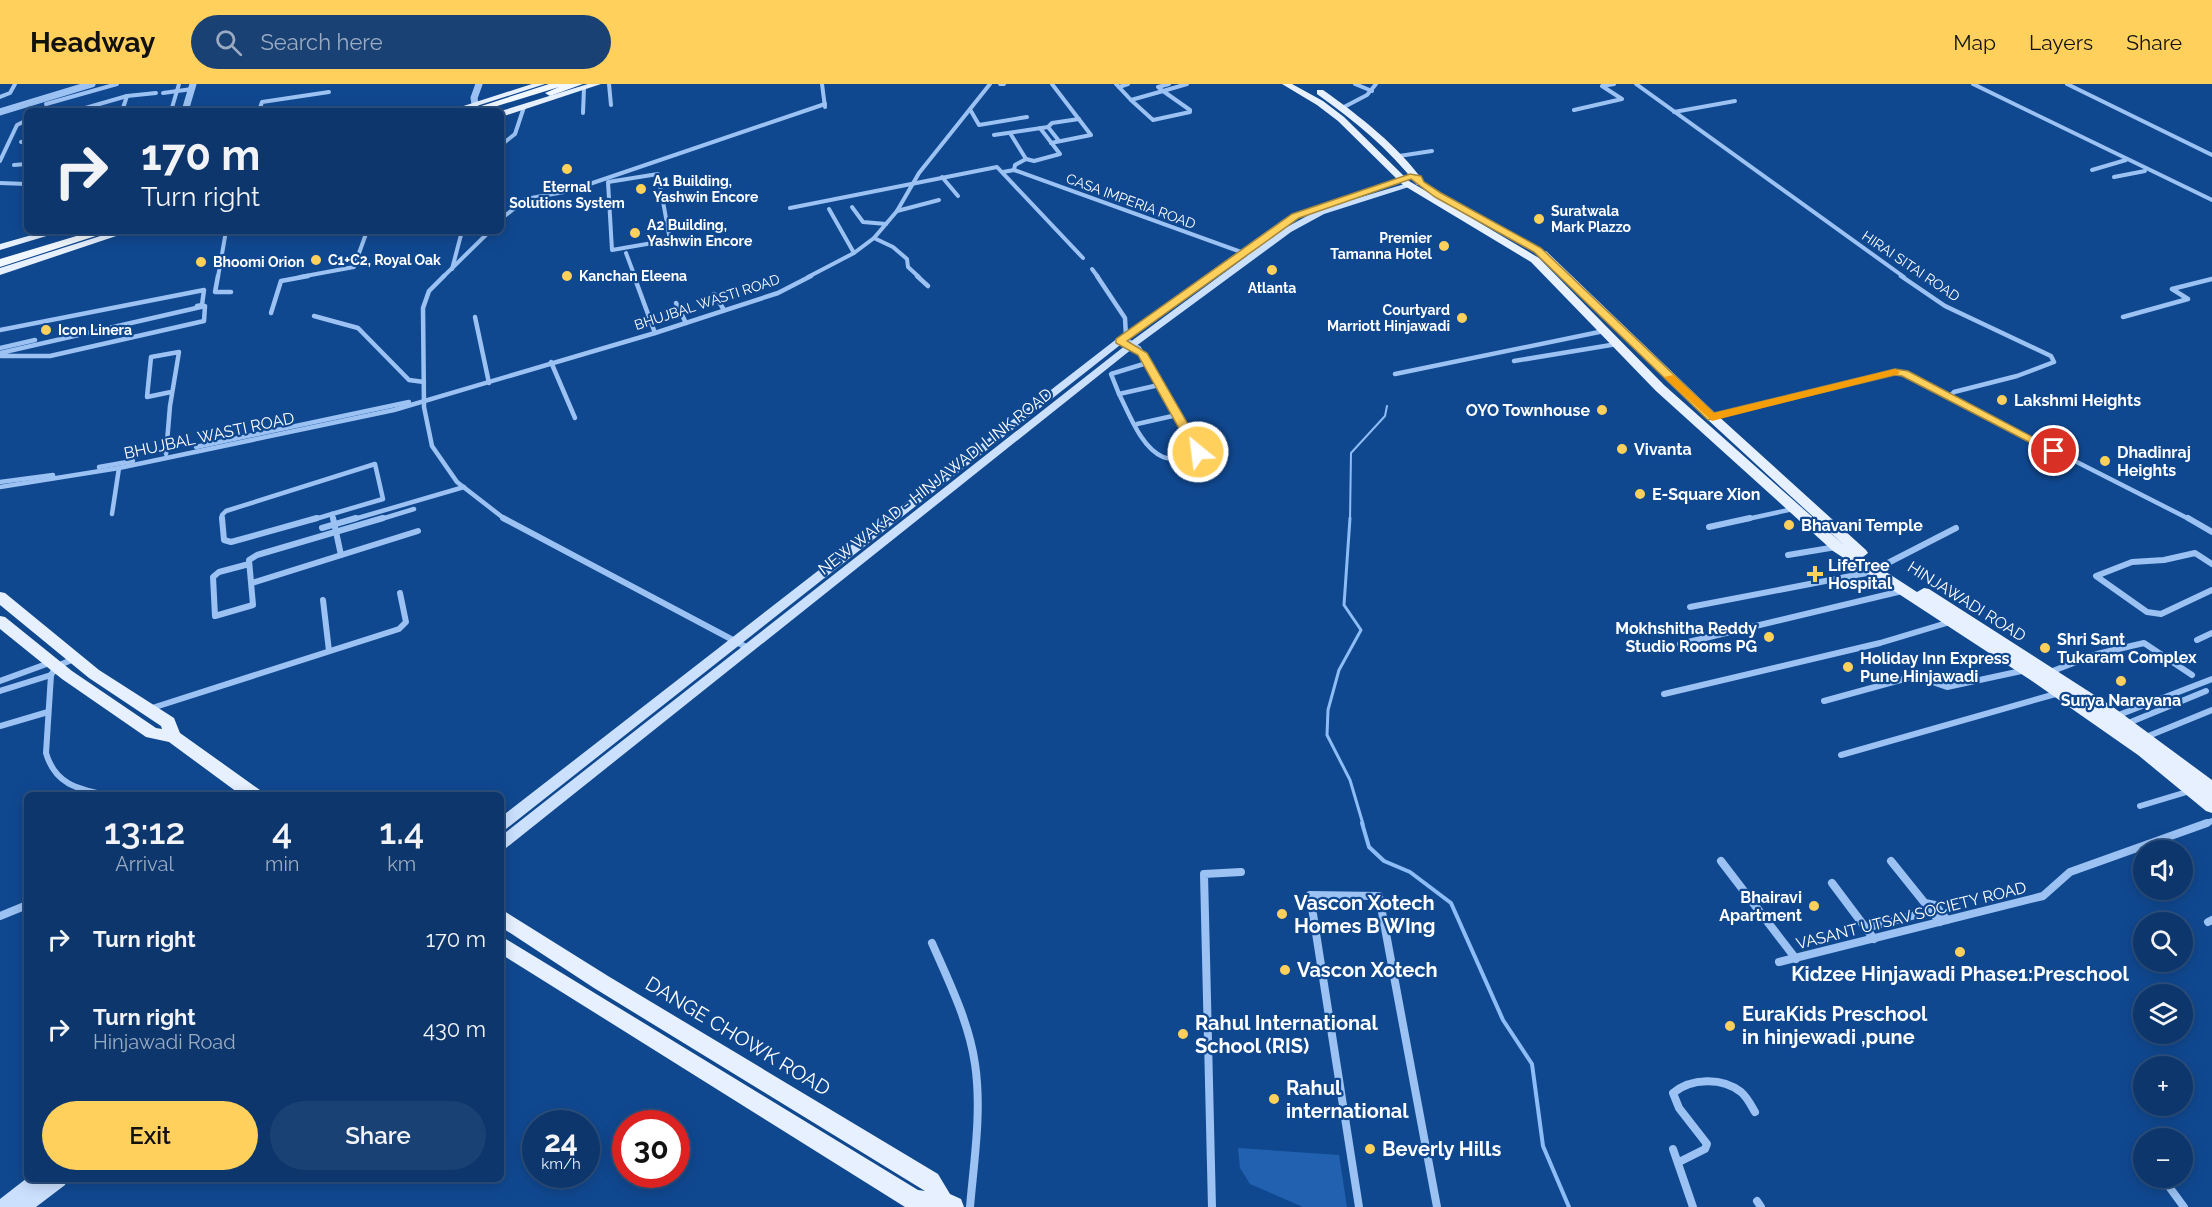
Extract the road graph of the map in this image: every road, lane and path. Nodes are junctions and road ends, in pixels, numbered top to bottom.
1 (15, 84) edge
2 (81, 84) edge
3 (92, 84) edge
4 (117, 84) edge
5 (179, 84) edge
6 (200, 84) edge
7 (479, 84) edge
8 (541, 84) edge
9 (559, 84) edge
10 (597, 84) edge
11 (609, 84) edge
12 (822, 84) edge
13 (990, 84) edge
14 (1052, 84) edge
15 (1128, 84) edge
16 (1169, 84) edge
17 (1187, 84) edge
18 (1286, 84) edge
19 (1355, 84) edge
20 (1376, 84) edge
21 (1614, 84) edge
22 (1636, 84) edge
23 (1973, 84) edge
24 (2067, 84) edge
25 (1118, 85) edge
26 (581, 86) edge
27 (1304, 86) edge
28 (73, 87) edge
29 (193, 90) edge
30 (177, 91) junction
31 (1164, 91) junction
32 (1372, 91) junction
33 (329, 92) dead end
34 (156, 93) dead end
35 (163, 93) dead end
36 (8, 94) junction
37 (127, 96) junction
38 (0, 97) edge
39 (1131, 100) junction
40 (1735, 101) dead end
41 (43, 102) junction
42 (611, 105) dead end
43 (524, 107) junction
44 (1344, 107) junction
45 (1, 108) edge
46 (49, 108) edge
47 (85, 108) edge
48 (123, 108) edge
49 (172, 108) edge
50 (186, 108) edge
51 (192, 108) edge
52 (260, 108) edge
53 (473, 108) edge
54 (502, 108) edge
55 (1574, 110) dead end
56 (971, 111) junction
57 (1674, 112) junction
58 (504, 113) edge
59 (583, 113) dead end
60 (1028, 117) dead end
61 (1048, 118) dead end
62 (1079, 119) junction
63 (24, 122) edge
64 (1052, 123) junction
65 (1048, 127) junction
66 (1040, 128) junction
67 (1010, 133) junction
68 (994, 135) dead end
69 (1059, 141) junction
70 (21, 142) dead end
71 (24, 142) edge
72 (504, 143) edge
73 (1051, 143) junction
74 (1432, 151) dead end
75 (2212, 155) edge
76 (1399, 156) junction
77 (1026, 159) junction
78 (2126, 160) junction
79 (0, 161) edge
80 (24, 164) edge
81 (14, 165) dead end
82 (1014, 170) junction
83 (2092, 170) dead end
84 (2146, 170) junction
85 (627, 171) junction
86 (1003, 172) junction
87 (942, 177) junction
88 (2114, 177) dead end
89 (631, 178) junction
90 (1412, 181) junction
91 (0, 183) edge
92 (913, 183) junction
93 (24, 184) edge
94 (958, 196) dead end
95 (939, 200) dead end
96 (2212, 200) edge
97 (852, 207) dead end
98 (789, 208) dead end
99 (829, 209) dead end
100 (897, 212) junction
101 (504, 216) edge
102 (886, 224) junction
103 (48, 234) edge
104 (107, 234) edge
105 (225, 234) edge
106 (367, 234) edge
107 (461, 234) edge
108 (487, 234) edge
109 (80, 235) edge
110 (34, 238) junction
111 (874, 238) junction
112 (0, 248) edge
113 (25, 249) junction
114 (38, 252) junction
115 (626, 253) dead end
116 (854, 253) junction
117 (1247, 254) junction
118 (0, 256) edge
119 (1083, 258) dead end
120 (0, 263) edge
121 (20, 264) junction
122 (1092, 269) dead end
123 (452, 270) junction
124 (0, 272) edge
125 (2212, 279) edge
126 (928, 286) dead end
127 (231, 292) dead end
128 (714, 294) dead end
129 (676, 303) dead end
130 (724, 310) junction
131 (270, 313) dead end
132 (314, 316) dead end
133 (475, 317) dead end
134 (2123, 317) dead end
135 (686, 323) junction
136 (0, 330) edge
137 (1605, 331) junction
138 (655, 333) junction
139 (1126, 341) junction
140 (1617, 343) junction
141 (0, 348) edge
142 (0, 355) edge
143 (1514, 361) dead end
144 (551, 362) junction
145 (1148, 363) junction
146 (1395, 374) dead end
147 (424, 381) junction
148 (489, 383) junction
149 (1159, 385) junction
150 (171, 392) junction
151 (1119, 394) junction
152 (1949, 397) junction
153 (421, 400) junction
154 (1177, 415) junction
155 (1712, 417) junction
156 (575, 418) dead end
157 (1137, 424) junction
158 (988, 444) junction
159 (999, 449) junction
160 (166, 454) junction
161 (141, 461) junction
162 (119, 468) junction
163 (0, 482) edge
164 (0, 487) edge
165 (464, 487) junction
166 (414, 509) dead end
167 (1794, 509) junction
168 (112, 514) dead end
169 (332, 514) junction
170 (1709, 527) dead end
171 (322, 528) dead end
172 (335, 528) junction
173 (1956, 528) dead end
174 (418, 531) dead end
175 (2212, 532) edge
176 (1836, 547) junction
177 (341, 555) junction
178 (1788, 555) dead end
179 (249, 564) junction
180 (2212, 564) edge
181 (1877, 569) junction
182 (252, 583) junction
183 (2212, 590) edge
184 (1902, 591) junction
185 (400, 593) dead end
186 (0, 597) edge
187 (323, 600) dead end
188 (1690, 607) dead end
189 (0, 621) edge
190 (1950, 622) junction
191 (2212, 633) edge
192 (2197, 640) dead end
193 (737, 642) junction
194 (1680, 644) dead end
195 (748, 648) junction
196 (329, 651) junction
197 (76, 658) junction
198 (53, 668) junction
199 (2026, 670) junction
200 (2049, 672) junction
201 (2192, 675) dead end
202 (2212, 679) edge
203 (0, 681) edge
204 (0, 691) edge
205 (2206, 691) dead end
206 (2060, 693) junction
207 (1664, 694) dead end
208 (1824, 701) dead end
209 (146, 710) junction
210 (2212, 710) edge
211 (48, 712) junction
212 (2120, 720) junction
213 (0, 726) edge
214 (173, 737) junction
215 (2146, 737) junction
216 (624, 739) junction
217 (1841, 755) dead end
218 (2212, 789) edge
219 (2193, 790) junction
220 (94, 792) edge
221 (250, 792) edge
222 (2140, 806) dead end
223 (2212, 806) edge
224 (2212, 821) edge
225 (504, 823) edge
226 (504, 841) edge
227 (1721, 861) dead end
228 (1891, 861) dead end
229 (1241, 872) dead end
230 (1832, 883) dead end
231 (1925, 902) junction
232 (24, 906) edge
233 (1931, 911) junction
234 (0, 916) edge
235 (504, 920) edge
236 (1944, 921) junction
237 (1866, 928) junction
238 (1874, 939) junction
239 (932, 943) dead end
240 (504, 946) edge
241 (1796, 959) junction
242 (1779, 962) dead end
243 (728, 1057) junction
244 (716, 1076) junction
245 (1755, 1112) dead end
246 (1673, 1149) dead end
247 (1679, 1162) junction
248 (36, 1182) edge
249 (55, 1182) edge
250 (2170, 1188) dead end
251 (948, 1204) edge
252 (4, 1207) edge
253 (22, 1207) edge
254 (970, 1207) edge
255 (1212, 1207) edge
256 (1359, 1207) edge
257 (1437, 1207) edge
258 (1693, 1207) edge
259 (2184, 1207) edge

1 - 36 street
2 - 28 street
3 - 28 street
4 - 41 street
5 - 30 street
6 - 29 street
7 - 53 street
8 - 53 main road
9 - 53 highway
10 - 26 main road
11 - 42 street
12 - 85 street
13 - 56 street, BHUJBAL WASTI ROAD
14 - 62 street
15 - 25 street
16 - 31 street
17 - 31 street
18 - 27 main road, HINJAWADI ROAD
19 - 32 street
20 - 32 street
21 - 55 street
22 - 57 street, HIRAI SITAI ROAD
23 - 78 street
24 - 75 street
25 - 39 street
26 - 43 main road
26 - 54 highway
26 - 59 street
27 - 44 main road, HINJAWADI ROAD
27 - 90 main road, HINJAWADI ROAD
28 - 41 street
28 - 45 street
29 - 30 street
29 - 50 street
29 - 51 street
30 - 35 street
30 - 49 street
31 - 39 street
31 - 39 street
32 - 44 street
33 - 52 street
34 - 37 street
36 - 38 street
36 - 45 street
37 - 47 street
37 - 48 street
40 - 57 street
41 - 45 street
41 - 46 street
43 - 58 main road
43 - 72 street
44 - 76 main road, HINJAWADI ROAD
56 - 60 street
56 - 92 street, BHUJBAL WASTI ROAD
57 - 152 street, HIRAI SITAI ROAD
61 - 64 street
62 - 64 street
62 - 69 street
63 - 79 street
64 - 65 street
65 - 66 street
65 - 69 street
66 - 67 street
66 - 73 street
67 - 68 street
67 - 77 street
69 - 73 street
70 - 71 street
73 - 77 street
74 - 76 street
76 - 90 main road, HINJAWADI ROAD
77 - 82 street
78 - 83 street
78 - 84 street
80 - 81 street
82 - 86 street
82 - 117 street, CASA IMPERIA ROAD
84 - 88 street
84 - 96 street
85 - 89 street
85 - 101 street
86 - 87 street
86 - 119 street
87 - 92 street
87 - 94 street
89 - 89 street
90 - 117 main road, NEW WAKAD - HINJAWADI LINK ROAD
90 - 137 main road
90 - 155 main road, HINJAWADI ROAD
91 - 93 street
92 - 98 street
92 - 100 street, BHUJBAL WASTI ROAD
95 - 100 street
97 - 102 street
99 - 116 street
100 - 102 street, BHUJBAL WASTI ROAD
102 - 111 street, BHUJBAL WASTI ROAD
103 - 110 main road
104 - 109 highway
104 - 121 main road
105 - 127 street
106 - 131 street
107 - 123 street
108 - 123 street
109 - 113 highway
109 - 114 highway
110 - 112 main road
110 - 113 highway
111 - 116 street, BHUJBAL WASTI ROAD
111 - 126 street
113 - 118 highway
114 - 120 highway
114 - 121 highway
115 - 138 street
116 - 130 street, BHUJBAL WASTI ROAD
117 - 139 main road, NEW WAKAD - HINJAWADI LINK ROAD
121 - 124 main road
122 - 139 street
123 - 147 street
125 - 134 street
128 - 130 street
129 - 135 street
130 - 135 street, BHUJBAL WASTI ROAD
132 - 147 street
133 - 148 street
135 - 138 street, BHUJBAL WASTI ROAD
136 - 141 street
137 - 140 main road
137 - 146 street
138 - 144 street, BHUJBAL WASTI ROAD
139 - 145 street
139 - 158 main road, NEW WAKAD - HINJAWADI LINK ROAD
139 - 159 main road, NEW WAKAD - HINJAWADI LINK ROAD
140 - 143 street
140 - 167 main road
142 - 142 street
144 - 148 street, BHUJBAL WASTI ROAD
144 - 156 street
145 - 149 street
145 - 151 street
147 - 153 street
148 - 153 street, BHUJBAL WASTI ROAD
149 - 151 street
149 - 154 street
150 - 150 street
150 - 160 street
151 - 157 street
152 - 155 street
152 - 175 street
153 - 160 street, BHUJBAL WASTI ROAD
153 - 161 street, BHUJBAL WASTI ROAD
153 - 165 street
154 - 157 street
154 - 157 street
155 - 181 main road, HINJAWADI ROAD
158 - 159 street
158 - 193 main road, NEW WAKAD - HINJAWADI LINK ROAD
159 - 195 main road, NEW WAKAD - HINJAWADI LINK ROAD
160 - 161 street, BHUJBAL WASTI ROAD
161 - 162 street, BHUJBAL WASTI ROAD
161 - 163 street, BHUJBAL WASTI ROAD
162 - 164 street, BHUJBAL WASTI ROAD
162 - 168 street
165 - 172 street
165 - 193 street
166 - 172 street
167 - 170 street
167 - 176 main road
169 - 169 street
169 - 172 street
171 - 172 street
172 - 177 street
172 - 179 street
173 - 181 street
174 - 177 street
176 - 178 street
176 - 181 main road
177 - 182 street
179 - 182 street
179 - 182 street
180 - 183 street
181 - 184 main road
181 - 188 street
181 - 200 main road, HINJAWADI ROAD
184 - 190 main road
184 - 194 street
185 - 196 street
186 - 197 main road
187 - 196 street
189 - 198 main road
190 - 199 main road
190 - 207 street
191 - 192 street
193 - 195 street
193 - 216 main road, NEW WAKAD - HINJAWADI LINK ROAD
195 - 216 main road, NEW WAKAD - HINJAWADI LINK ROAD
196 - 209 street
197 - 198 street
197 - 209 main road
198 - 203 street
198 - 204 street
198 - 211 street
198 - 214 main road
199 - 206 main road
199 - 208 street
200 - 201 street
200 - 212 main road, HINJAWADI ROAD
202 - 212 street
205 - 212 street
206 - 217 street
206 - 219 main road
209 - 214 main road
210 - 215 street
211 - 213 street
211 - 220 street
212 - 215 main road, HINJAWADI ROAD
214 - 221 main road
215 - 218 main road, HINJAWADI ROAD
216 - 225 main road, NEW WAKAD - HINJAWADI LINK ROAD
216 - 226 main road, NEW WAKAD - HINJAWADI LINK ROAD
219 - 222 street
219 - 223 main road
224 - 236 street, VASANT UTSAV SOCIETY ROAD
227 - 241 street
228 - 231 street
229 - 255 street
230 - 237 street
231 - 233 street
231 - 236 street
232 - 234 street
233 - 236 street
233 - 237 street
235 - 243 main road, DANGE CHOWK ROAD
236 - 238 street, VASANT UTSAV SOCIETY ROAD
237 - 238 street
238 - 241 street, VASANT UTSAV SOCIETY ROAD
239 - 254 street
240 - 244 main road, DANGE CHOWK ROAD
241 - 242 street, VASANT UTSAV SOCIETY ROAD
243 - 244 main road
243 - 251 main road, DANGE CHOWK ROAD
244 - 251 main road, DANGE CHOWK ROAD
245 - 247 street
246 - 247 street
247 - 258 street
248 - 252 main road
249 - 253 main road
250 - 259 street
256 - 257 street

